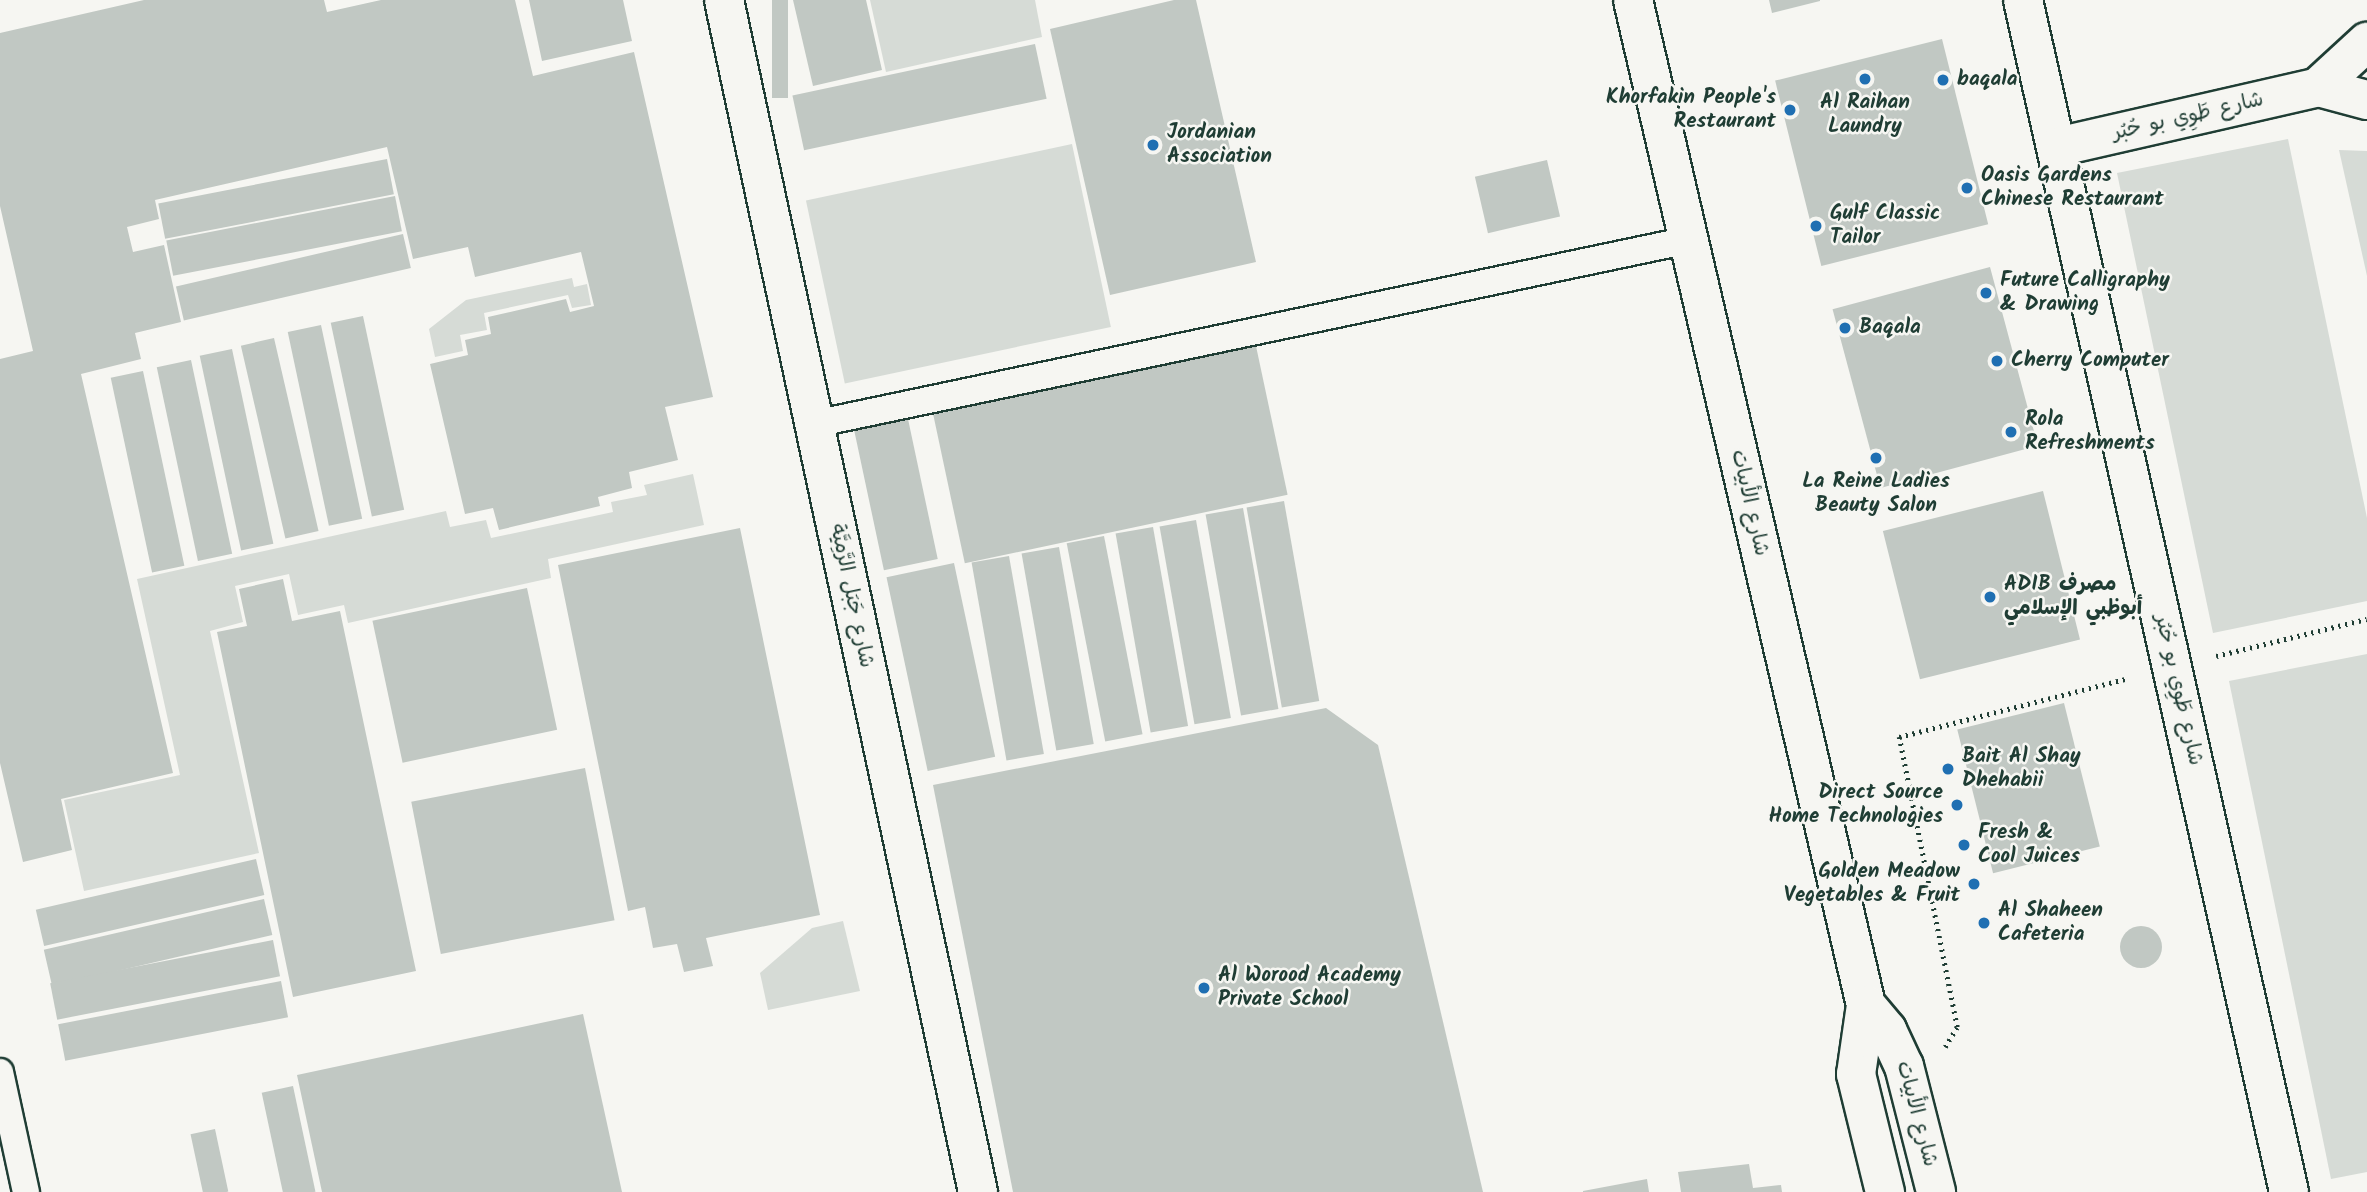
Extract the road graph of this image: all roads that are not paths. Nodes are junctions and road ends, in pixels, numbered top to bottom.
1 (724, 0) edge
2 (1633, 0) edge
3 (2024, 0) edge
4 (2367, 42) edge
5 (2318, 88) junction
6 (2367, 100) edge
7 (2057, 147) junction
8 (1689, 240) junction
9 (814, 424) junction
10 (1866, 1005) junction
11 (0, 1072) edge
12 (26, 1192) edge
13 (978, 1192) edge
14 (1885, 1192) edge
15 (1936, 1192) edge
16 (2289, 1192) edge

1 - 9 street, شارع جَبَل الرَّمِيَّة
2 - 8 street, شارع الأبيات
3 - 7 street, شارع طَوِي بو حُبُر
4 - 5 street
5 - 6 street, شارع طَوِي بو حُبُر
5 - 7 street, شارع طَوِي بو حُبُر
7 - 16 street, شارع طَوِي بو حُبُر
8 - 9 lane
8 - 10 street, شارع الأبيات
9 - 13 street, شارع جَبَل الرَّمِيَّة
10 - 14 street, شارع الأبيات
10 - 15 street, شارع الأبيات
11 - 12 lane

